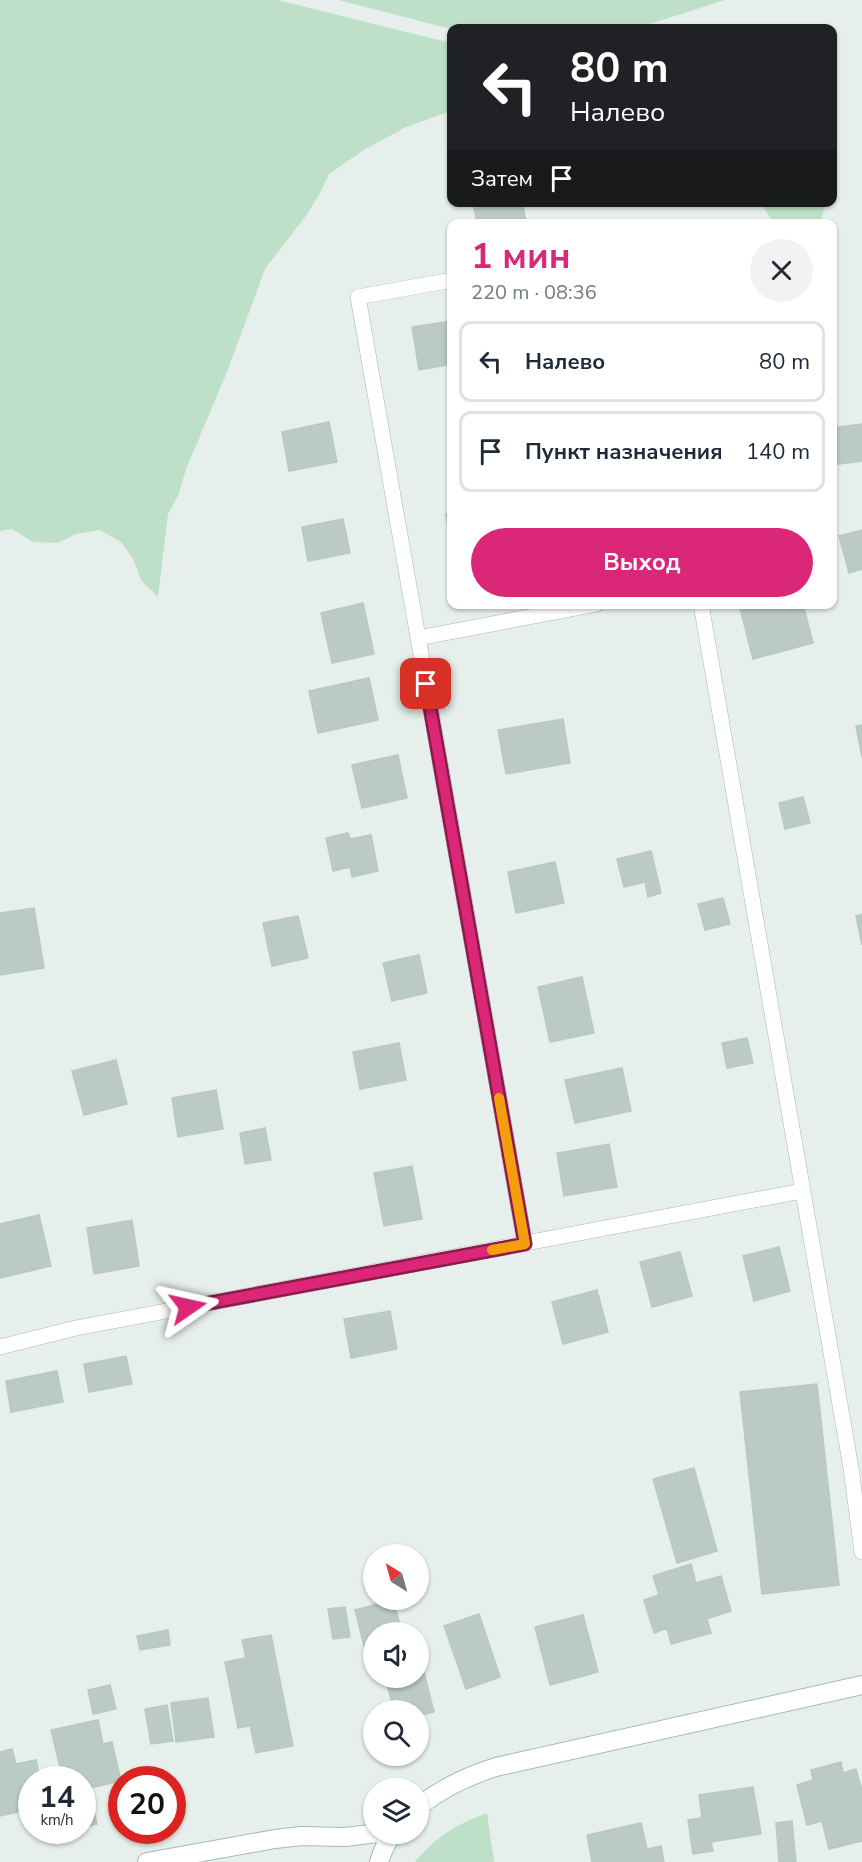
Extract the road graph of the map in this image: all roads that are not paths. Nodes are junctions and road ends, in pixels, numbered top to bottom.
1 (447, 281) edge
2 (571, 609) edge
3 (702, 609) edge
4 (418, 638) junction
5 (802, 1191) junction
6 (525, 1244) junction
7 (0, 1347) edge
8 (862, 1552) edge
9 (862, 1685) edge
10 (429, 1800) edge
11 (363, 1835) edge
12 (387, 1844) edge
13 (147, 1862) edge
14 (379, 1862) edge

1 - 4 lane
2 - 4 lane
3 - 5 lane
4 - 6 lane
5 - 6 lane
5 - 8 lane
6 - 7 lane
9 - 10 main road
11 - 13 main road
12 - 14 main road

